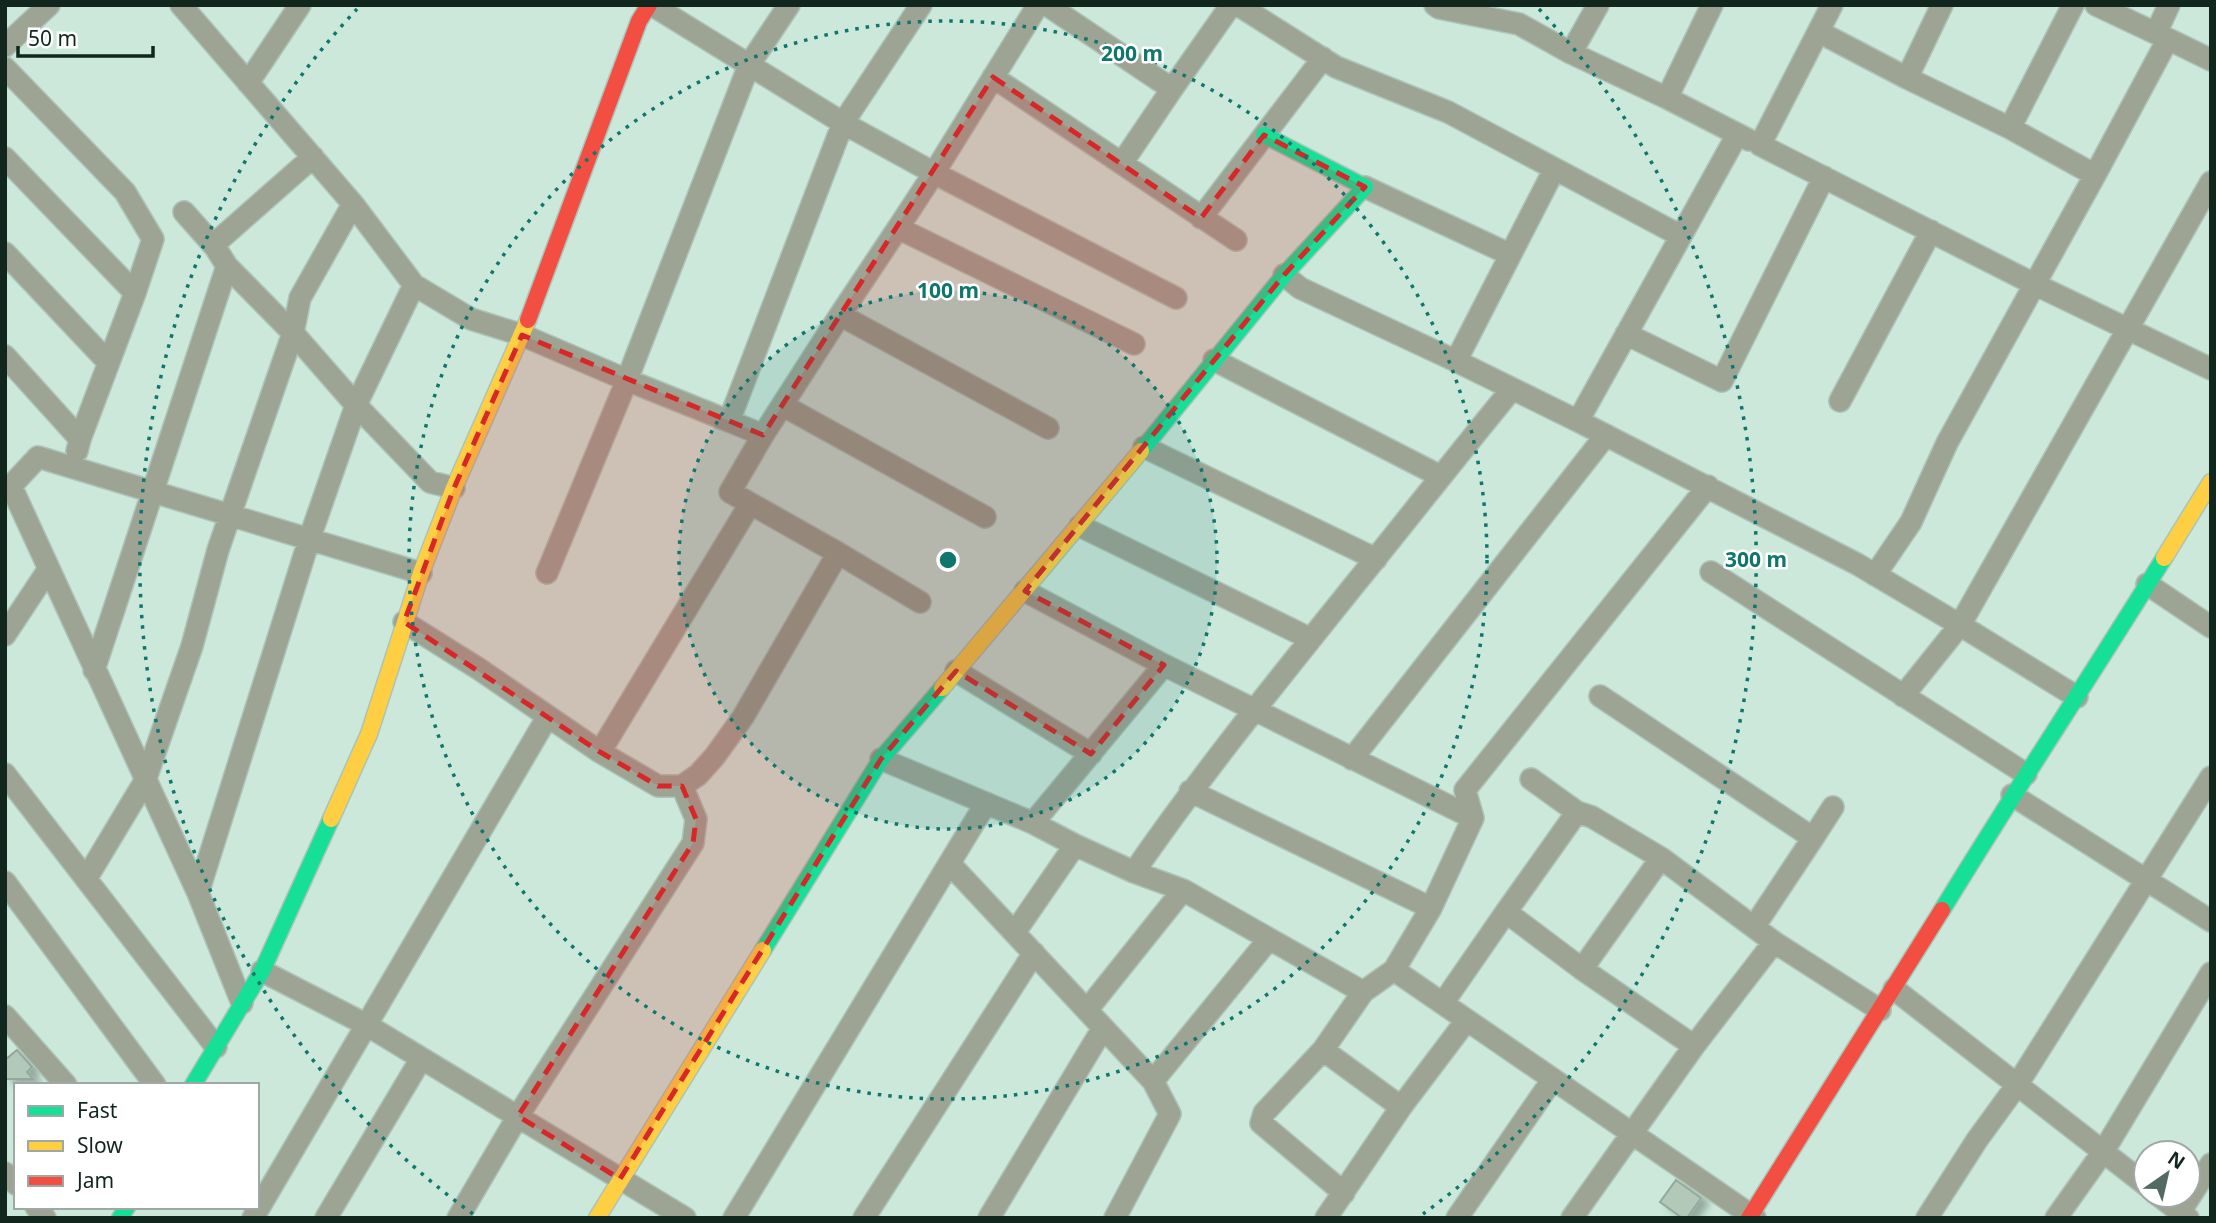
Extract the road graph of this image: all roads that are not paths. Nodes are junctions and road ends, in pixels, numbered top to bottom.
1 (49, 5) edge
2 (181, 5) edge
3 (300, 5) edge
4 (789, 5) edge
5 (921, 5) edge
6 (1038, 5) edge
7 (1047, 5) edge
8 (1231, 5) edge
9 (1238, 5) edge
10 (1434, 5) edge
11 (1598, 5) edge
12 (1712, 5) edge
13 (1832, 5) edge
14 (1942, 5) edge
15 (2073, 5) edge
16 (2096, 5) edge
17 (2169, 5) edge
18 (646, 7) edge
19 (1819, 32) junction
20 (2162, 36) junction
21 (5, 47) edge
22 (1572, 54) junction
23 (1323, 58) junction
24 (2211, 60) edge
25 (749, 65) junction
26 (5, 68) edge
27 (993, 77) junction
28 (1907, 78) junction
29 (248, 82) junction
30 (1172, 89) junction
31 (1667, 98) junction
32 (842, 123) junction
33 (2010, 128) junction
34 (1264, 135) junction
35 (1737, 135) junction
36 (1760, 145) junction
37 (313, 157) junction
38 (5, 158) edge
39 (1122, 163) junction
40 (1554, 170) junction
41 (934, 173) junction
42 (2095, 175) junction
43 (1824, 177) junction
44 (2211, 182) edge
45 (1365, 187) junction
46 (353, 204) junction
47 (184, 212) dead end
48 (1201, 218) junction
49 (898, 228) junction
50 (1931, 231) junction
51 (1681, 236) junction
52 (1236, 240) dead end
53 (215, 247) junction
54 (5, 253) edge
55 (1510, 254) junction
56 (227, 266) junction
57 (1284, 275) junction
58 (2034, 284) junction
59 (415, 285) junction
60 (135, 293) junction
61 (1176, 299) dead end
62 (840, 315) junction
63 (2128, 330) junction
64 (293, 333) junction
65 (1626, 334) junction
66 (522, 335) junction
67 (1134, 344) dead end
68 (5, 356) edge
69 (1214, 360) junction
70 (1456, 361) junction
71 (108, 362) junction
72 (2211, 369) edge
73 (627, 380) junction
74 (1512, 389) junction
75 (1840, 401) dead end
76 (356, 405) junction
77 (782, 405) junction
78 (729, 421) junction
79 (1578, 421) junction
80 (1048, 428) dead end
81 (763, 435) junction
82 (1606, 435) junction
83 (80, 439) junction
84 (1144, 447) junction
85 (73, 468) junction
86 (1440, 476) junction
87 (2211, 482) edge
88 (8, 483) edge
89 (1708, 486) junction
90 (454, 488) junction
91 (153, 492) junction
92 (750, 504) junction
93 (13, 514) edge
94 (231, 516) junction
95 (985, 517) dead end
96 (1080, 526) junction
97 (309, 540) junction
98 (838, 553) junction
99 (1376, 559) junction
100 (48, 570) junction
101 (1711, 572) dead end
102 (421, 573) junction
103 (547, 573) dead end
104 (1875, 575) junction
105 (2147, 583) junction
106 (1025, 591) junction
107 (920, 602) dead end
108 (404, 622) junction
109 (1960, 625) junction
110 (2211, 627) edge
111 (5, 635) edge
112 (1311, 639) junction
113 (1164, 665) junction
114 (94, 670) junction
115 (956, 671) junction
116 (1600, 696) dead end
117 (1903, 696) junction
118 (2077, 698) junction
119 (1254, 709) junction
120 (548, 716) junction
121 (600, 752) junction
122 (1091, 754) junction
123 (881, 759) junction
124 (1352, 759) junction
125 (5, 774) edge
126 (2026, 774) junction
127 (2211, 777) edge
128 (1531, 779) dead end
129 (145, 781) junction
130 (682, 786) junction
131 (1190, 791) junction
132 (2012, 795) junction
133 (986, 803) junction
134 (1833, 807) dead end
135 (1577, 812) junction
136 (1473, 818) junction
137 (1034, 823) junction
138 (1813, 838) junction
139 (1075, 845) junction
140 (1661, 858) junction
141 (950, 864) junction
142 (1134, 872) junction
143 (86, 880) junction
144 (2148, 880) junction
145 (5, 882) edge
146 (1183, 890) junction
147 (198, 893) junction
148 (1431, 908) junction
149 (1506, 912) junction
150 (2211, 921) edge
151 (1754, 927) junction
152 (1015, 932) junction
153 (1269, 939) junction
154 (1774, 943) junction
155 (1034, 953) junction
156 (1582, 970) junction
157 (262, 971) junction
158 (1394, 971) junction
159 (2211, 973) edge
160 (1894, 989) junction
161 (1363, 992) junction
162 (242, 1003) junction
163 (1443, 1003) junction
164 (1087, 1010) junction
165 (1880, 1010) junction
166 (5, 1016) edge
167 (1466, 1021) junction
168 (365, 1024) junction
169 (1103, 1028) junction
170 (1694, 1046) junction
171 (216, 1048) junction
172 (1323, 1050) junction
173 (421, 1059) junction
174 (1553, 1079) junction
175 (1153, 1081) junction
176 (64, 1083) edge
177 (154, 1083) edge
178 (194, 1083) edge
179 (2017, 1085) junction
180 (1401, 1107) junction
181 (518, 1116) junction
182 (1633, 1132) junction
183 (2102, 1152) junction
184 (2211, 1164) edge
185 (2132, 1174) edge
186 (620, 1179) junction
187 (1344, 1193) junction
188 (259, 1208) edge
189 (2184, 1216) edge
190 (1751, 1217) edge
191 (326, 1218) edge
192 (458, 1218) edge
193 (597, 1218) edge
194 (685, 1218) edge
195 (734, 1218) edge
196 (863, 1218) edge
197 (989, 1218) edge
198 (1115, 1218) edge
199 (1326, 1218) edge
200 (1457, 1218) edge
201 (1572, 1218) edge
202 (1927, 1218) edge
203 (2056, 1218) edge

1 - 21 street
2 - 29 street
3 - 29 street
4 - 25 street
5 - 32 street
6 - 27 street
7 - 30 street
8 - 30 street
9 - 23 street
10 - 22 street
11 - 22 street
12 - 31 street
13 - 19 street
14 - 28 street
15 - 33 street
16 - 20 street
17 - 20 street
18 - 25 street
18 - 66 street
19 - 28 street
19 - 36 street
20 - 24 street
20 - 42 street
22 - 31 street
23 - 34 street
23 - 40 street
25 - 32 street
25 - 73 street
26 - 60 street
27 - 39 street
27 - 41 street
28 - 33 street
29 - 37 street
30 - 39 street
31 - 35 street
32 - 41 street
32 - 78 street
33 - 42 street
34 - 45 street
34 - 48 street
35 - 36 street
35 - 51 street
36 - 43 street
37 - 46 street
37 - 53 street
38 - 60 street
39 - 48 street
40 - 51 street
40 - 55 street
41 - 49 street
41 - 61 street
42 - 58 street
43 - 50 street
43 - 65 street
44 - 63 street
45 - 55 street
45 - 57 street
46 - 59 street
46 - 64 street
47 - 53 street
48 - 52 street
49 - 62 street
49 - 67 street
50 - 58 street
50 - 75 street
51 - 65 street
53 - 56 street
54 - 71 street
55 - 70 street
56 - 64 street
56 - 91 street
57 - 69 street
57 - 70 street
58 - 63 street
58 - 104 street
59 - 66 street
59 - 76 street
60 - 71 street
62 - 77 street
62 - 80 street
63 - 72 street
63 - 109 street
64 - 76 street
64 - 94 street
65 - 79 street
66 - 73 street
66 - 90 street
68 - 83 street
69 - 84 street
69 - 86 street
70 - 74 street
71 - 83 street
73 - 78 street
73 - 103 street
74 - 79 street
74 - 86 street
76 - 90 street
76 - 97 street
77 - 81 street
77 - 95 street
78 - 81 street
79 - 82 street
81 - 92 street
82 - 89 street
82 - 124 street
83 - 85 street
84 - 96 street
84 - 99 street
85 - 88 street
85 - 91 street
86 - 99 street
87 - 105 street
88 - 93 street
89 - 104 street
89 - 136 street
90 - 102 street
91 - 94 street
91 - 114 street
92 - 98 street
92 - 121 street
93 - 100 street
94 - 97 street
94 - 129 street
96 - 106 street
96 - 112 street
97 - 102 street
97 - 147 street
98 - 107 street
98 - 130 street
99 - 112 street
100 - 111 street
100 - 114 street
101 - 117 street
102 - 108 street
104 - 109 street
105 - 110 street
105 - 118 street
106 - 113 street
106 - 115 street
108 - 120 street
108 - 157 street
109 - 117 street
109 - 118 street
112 - 119 street
113 - 119 street
113 - 122 street
114 - 129 street
115 - 122 street
115 - 123 street
116 - 138 street
117 - 126 street
118 - 126 street
119 - 124 street
119 - 131 street
120 - 121 street
120 - 168 street
121 - 130 street
122 - 137 street
123 - 133 street
123 - 186 street
124 - 136 street
125 - 143 street
126 - 132 street
127 - 144 street
128 - 135 street
129 - 143 street
129 - 147 street
130 - 181 street
131 - 142 street
131 - 148 street
132 - 144 street
132 - 160 street
133 - 137 street
133 - 141 street
134 - 138 street
135 - 140 street
135 - 149 street
136 - 148 street
137 - 139 street
138 - 151 street
139 - 142 street
139 - 152 street
140 - 151 street
140 - 156 street
141 - 152 street
141 - 195 street
142 - 146 street
143 - 171 street
144 - 150 street
144 - 179 street
145 - 177 street
146 - 153 street
146 - 164 street
147 - 162 street
148 - 158 street
149 - 156 street
149 - 163 street
151 - 154 street
152 - 155 street
153 - 161 street
153 - 175 street
154 - 165 street
154 - 170 street
155 - 164 street
155 - 196 street
156 - 170 street
157 - 162 street
157 - 168 street
158 - 161 street
158 - 163 street
159 - 183 street
160 - 165 street
160 - 179 street
161 - 172 street
162 - 171 street
163 - 167 street
164 - 169 street
165 - 190 street
166 - 176 street
167 - 174 street
167 - 180 street
168 - 173 street
168 - 188 street
169 - 175 street
169 - 197 street
170 - 182 street
171 - 178 street
172 - 180 street
172 - 187 street
173 - 181 street
173 - 191 street
174 - 182 street
174 - 200 street
175 - 198 street
179 - 183 street
179 - 202 street
180 - 187 street
181 - 186 street
181 - 192 street
182 - 190 street
182 - 201 street
183 - 185 street
183 - 203 street
184 - 189 street
186 - 193 street
186 - 194 street
187 - 199 street

